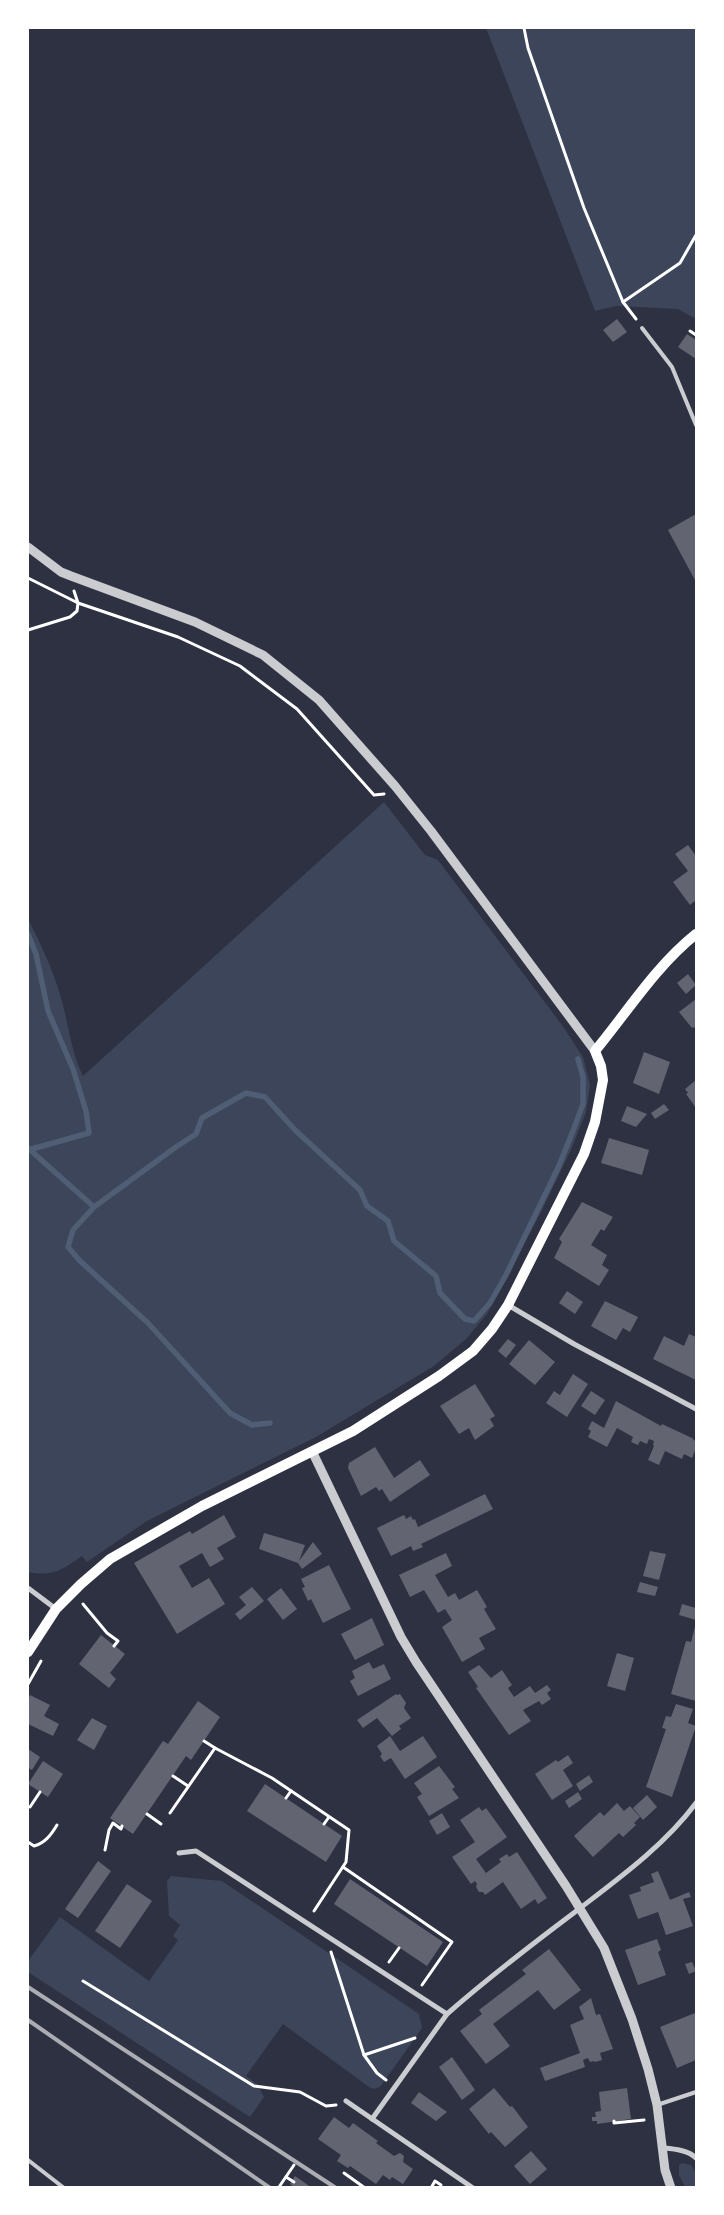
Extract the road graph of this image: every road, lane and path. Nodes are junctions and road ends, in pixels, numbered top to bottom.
1 (524, 28) edge
2 (696, 235) edge
3 (623, 302) junction
4 (642, 328) joint
5 (690, 331) dead end
6 (696, 335) edge
7 (696, 425) edge
8 (28, 547) edge
9 (70, 576) junction
10 (28, 578) edge
11 (78, 603) junction
12 (28, 630) edge
13 (395, 786) junction
14 (696, 934) edge
15 (595, 1051) junction
16 (508, 1305) junction
17 (696, 1409) edge
18 (312, 1451) junction
19 (28, 1588) edge
20 (83, 1604) dead end
21 (56, 1609) junction
22 (114, 1646) dead end
23 (28, 1652) edge
24 (204, 1741) dead end
25 (214, 1748) junction
26 (173, 1776) dead end
27 (188, 1786) junction
28 (291, 1791) junction
29 (40, 1792) dead end
30 (286, 1798) dead end
31 (696, 1803) edge
32 (30, 1807) dead end
33 (170, 1812) dead end
34 (147, 1814) dead end
35 (329, 1816) junction
36 (161, 1824) dead end
37 (324, 1824) dead end
38 (57, 1825) dead end
39 (122, 1826) dead end
40 (28, 1842) edge
41 (105, 1850) dead end
42 (179, 1853) dead end
43 (343, 1867) junction
44 (581, 1908) junction
45 (314, 1911) dead end
46 (399, 1948) dead end
47 (331, 1950) dead end
48 (389, 1962) dead end
49 (83, 1981) dead end
50 (422, 1985) dead end
51 (447, 2014) junction
52 (420, 2036) dead end
53 (364, 2055) junction
54 (384, 2078) dead end
55 (696, 2092) edge
56 (346, 2101) dead end
57 (337, 2104) dead end
58 (657, 2105) junction
59 (372, 2119) junction
60 (643, 2120) dead end
61 (614, 2121) dead end
62 (663, 2148) junction
63 (696, 2158) edge
64 (28, 2160) edge
65 (294, 2166) dead end
66 (344, 2173) dead end
67 (286, 2176) junction
68 (294, 2182) dead end
69 (441, 2185) dead end
70 (279, 2187) edge
71 (64, 2188) edge
72 (365, 2188) edge
73 (430, 2188) edge
74 (473, 2188) edge
75 (671, 2188) edge

1 - 3 path
2 - 3 path
3 - 4 path
4 - 7 lane
5 - 6 path
8 - 9 street
9 - 11 path
9 - 13 street
10 - 11 path
11 - 12 path
11 - 13 path
13 - 15 street
14 - 15 main road
15 - 16 main road
16 - 17 street
16 - 18 main road
18 - 21 main road
18 - 44 street
19 - 21 street
20 - 22 path
21 - 23 main road
24 - 25 path
25 - 27 path
25 - 28 path
26 - 27 path
27 - 33 path
28 - 30 path
28 - 35 path
29 - 32 path
31 - 44 street
34 - 36 path
35 - 37 path
35 - 43 path
38 - 40 path
39 - 41 path
42 - 51 street
43 - 45 path
43 - 50 path
44 - 51 street
44 - 58 street
46 - 48 path
47 - 53 path
49 - 57 path
51 - 59 street
52 - 53 path
53 - 54 path
55 - 58 lane
56 - 59 street
58 - 62 street
59 - 74 street
60 - 61 path
62 - 63 street
62 - 75 street
64 - 71 lane
65 - 67 path
66 - 72 path
67 - 68 path
67 - 70 path
69 - 73 path

